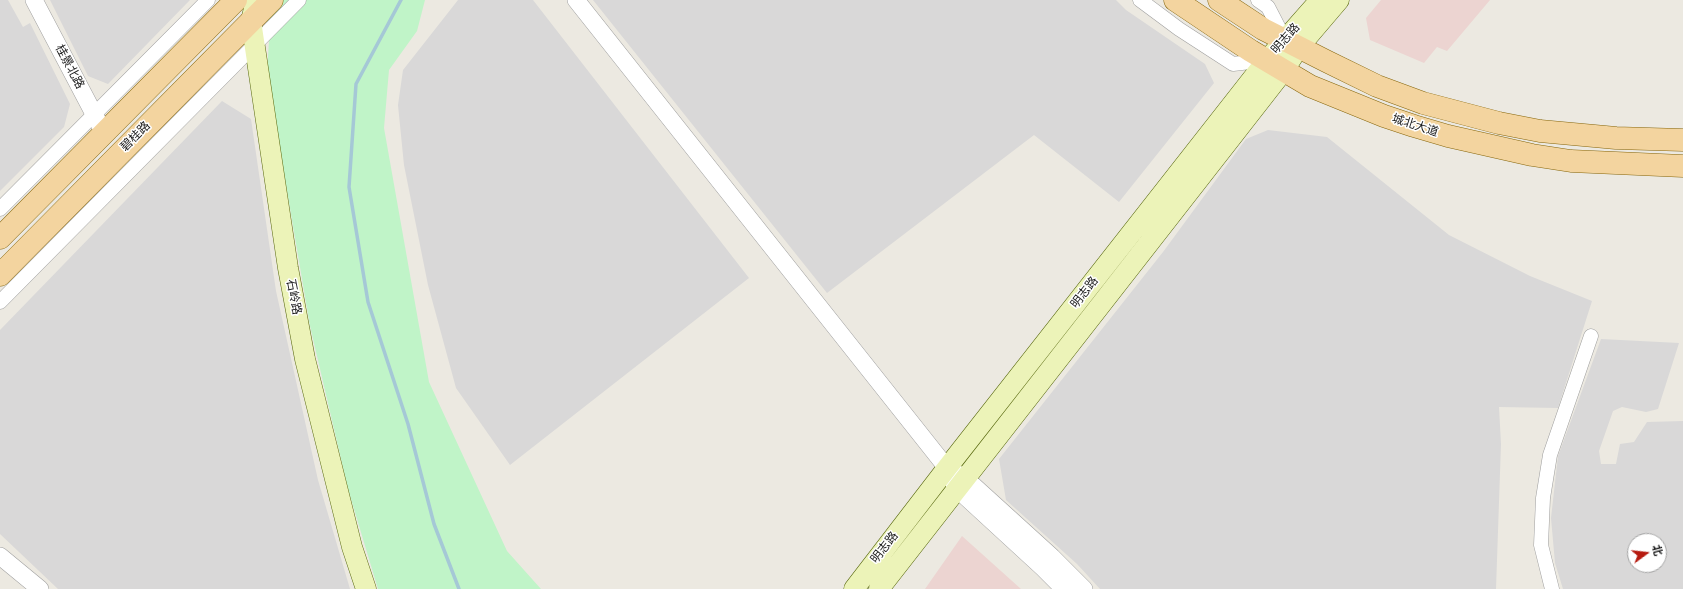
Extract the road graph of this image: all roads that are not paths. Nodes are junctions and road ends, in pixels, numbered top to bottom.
1 (34, 0) edge
2 (208, 0) edge
3 (236, 0) edge
4 (256, 0) edge
5 (272, 0) edge
6 (299, 0) edge
7 (576, 0) edge
8 (1140, 0) edge
9 (1175, 0) edge
10 (1219, 0) edge
11 (1258, 0) edge
12 (1320, 0) edge
13 (1339, 0) edge
14 (251, 21) junction
15 (1292, 44) junction
16 (254, 45) junction
17 (1276, 65) junction
18 (99, 124) junction
19 (1683, 140) edge
20 (1683, 166) edge
21 (0, 209) edge
22 (0, 238) edge
23 (0, 275) edge
24 (0, 302) edge
25 (1591, 336) dead end
26 (947, 468) junction
27 (960, 483) junction
28 (0, 556) edge
29 (40, 589) edge
30 (366, 589) edge
31 (854, 589) edge
32 (879, 589) edge
33 (1064, 589) edge
34 (1084, 589) edge
35 (1552, 589) edge

1 - 18 street, 桂景北路
2 - 18 street
3 - 18 main road
4 - 14 main road, 石岭路
5 - 14 main road, 碧桂路
6 - 16 street
7 - 26 street
8 - 17 street
9 - 17 main road, 城北大道
10 - 15 main road, 城北大道
11 - 15 street
12 - 15 main road, 明志路
13 - 15 main road, 明志路
14 - 16 main road, 石岭路
14 - 23 main road, 碧桂路
15 - 17 main road, 明志路
15 - 19 main road, 城北大道
16 - 24 street
16 - 30 main road, 石岭路
17 - 20 main road, 城北大道
17 - 26 main road, 明志路
17 - 27 main road, 明志路
18 - 21 street
18 - 22 main road
25 - 35 street
26 - 27 street
26 - 31 main road, 明志路
27 - 32 main road, 明志路
27 - 33 street
27 - 34 street
28 - 29 street

